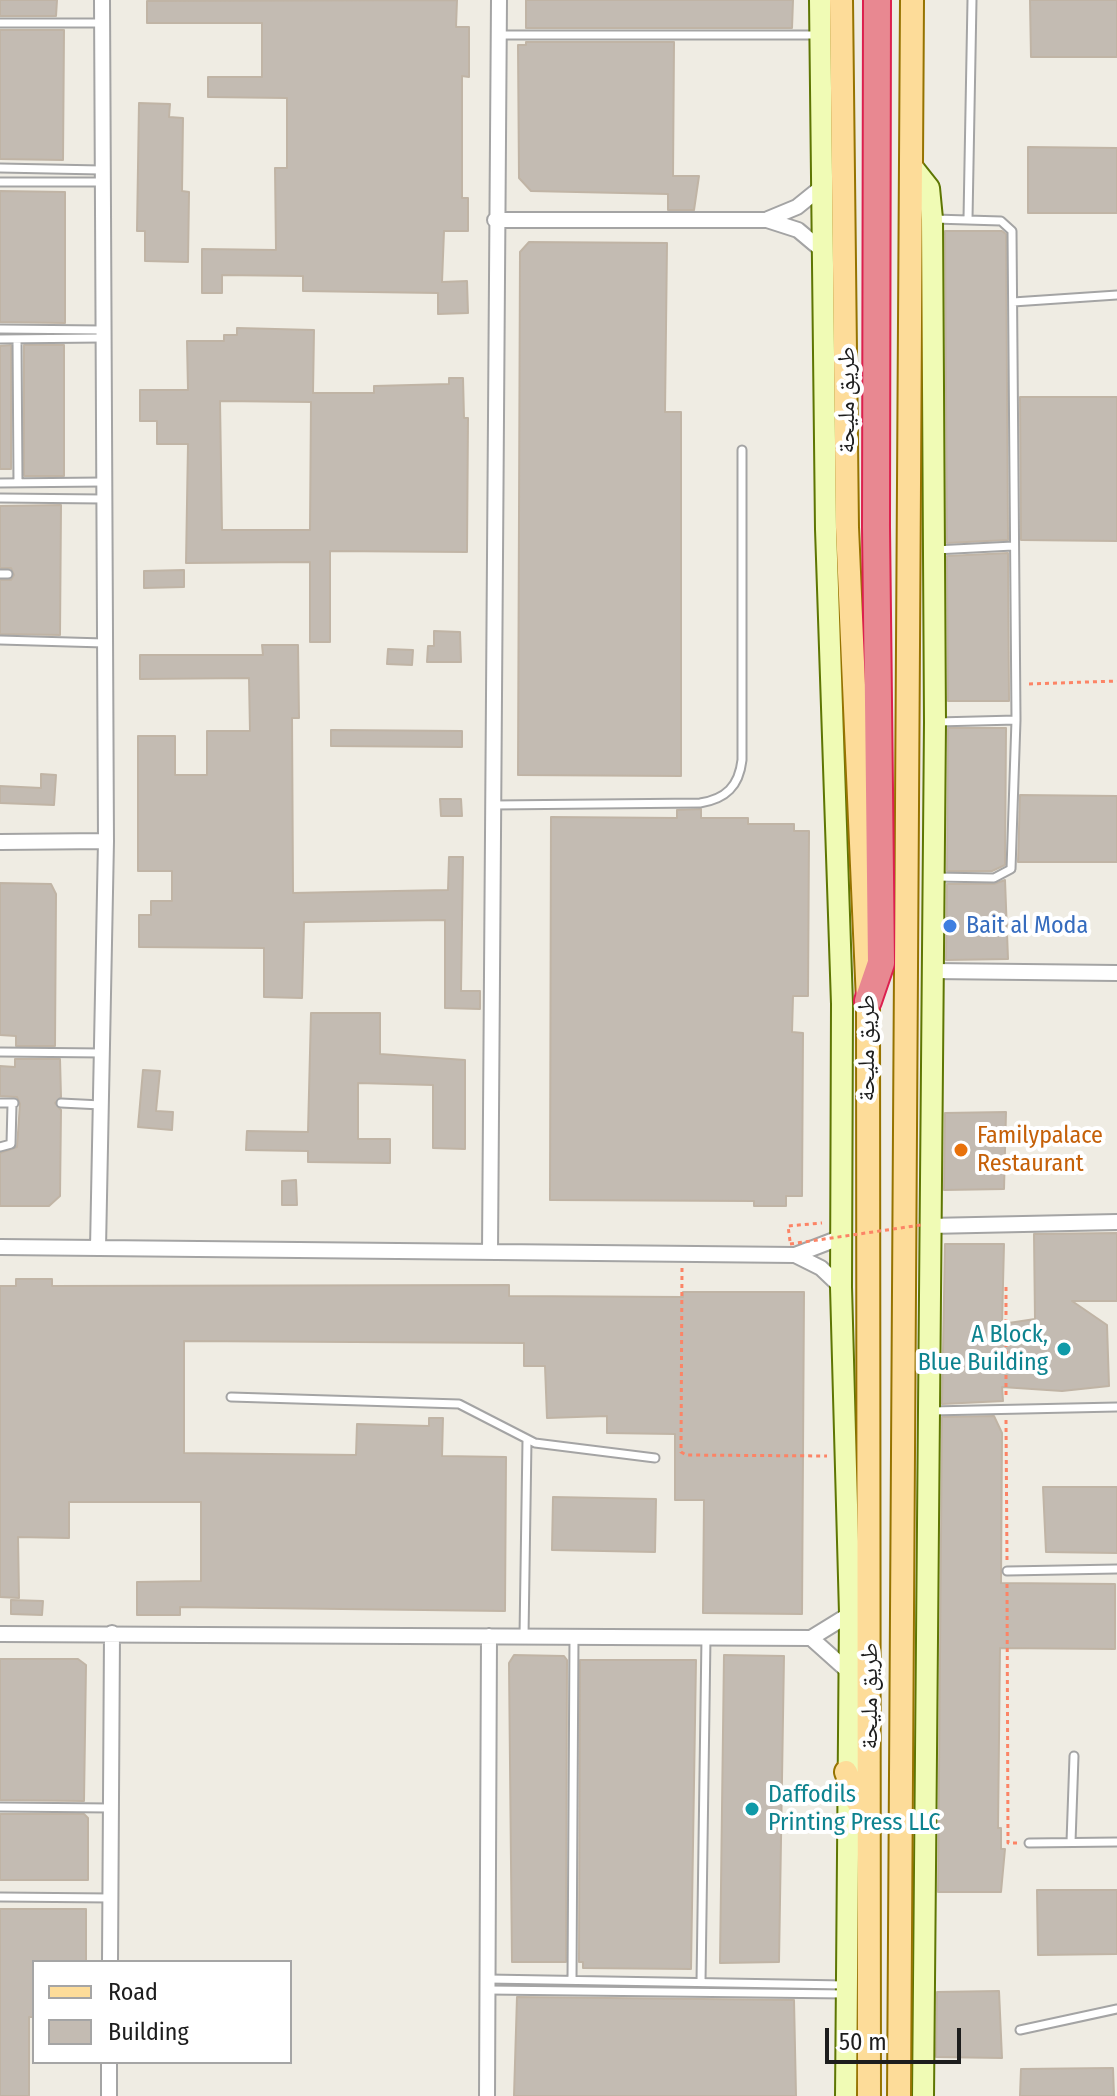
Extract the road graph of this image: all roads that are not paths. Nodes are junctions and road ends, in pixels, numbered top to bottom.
1 (102, 0) edge
2 (499, 0) edge
3 (820, 0) edge
4 (841, 0) edge
5 (877, 0) edge
6 (912, 0) edge
7 (972, 0) edge
8 (0, 23) edge
9 (102, 23) junction
10 (498, 35) junction
11 (820, 35) junction
12 (910, 164) junction
13 (0, 168) edge
14 (101, 176) junction
15 (0, 182) edge
16 (823, 186) junction
17 (932, 219) junction
18 (968, 219) junction
19 (495, 220) junction
20 (767, 220) junction
21 (823, 251) junction
22 (1117, 295) edge
23 (1013, 302) junction
24 (0, 329) edge
25 (102, 334) junction
26 (0, 339) edge
27 (17, 339) junction
28 (742, 450) dead end
29 (103, 482) junction
30 (0, 483) edge
31 (18, 483) junction
32 (0, 498) edge
33 (103, 499) junction
34 (1013, 546) junction
35 (934, 550) junction
36 (0, 640) edge
37 (104, 643) junction
38 (1016, 720) junction
39 (935, 722) junction
40 (494, 805) junction
41 (106, 841) junction
42 (0, 842) edge
43 (933, 876) junction
44 (932, 971) junction
45 (1117, 973) edge
46 (868, 1001) junction
47 (0, 1052) edge
48 (102, 1053) junction
49 (0, 1103) edge
50 (61, 1103) dead end
51 (101, 1105) junction
52 (0, 1147) edge
53 (1117, 1222) edge
54 (925, 1226) junction
55 (842, 1229) junction
56 (0, 1247) edge
57 (98, 1248) junction
58 (792, 1249) junction
59 (490, 1252) junction
60 (841, 1287) junction
61 (231, 1397) dead end
62 (1117, 1407) edge
63 (929, 1412) junction
64 (527, 1440) junction
65 (655, 1458) dead end
66 (1117, 1569) edge
67 (1007, 1571) dead end
68 (850, 1614) junction
69 (112, 1633) junction
70 (0, 1634) edge
71 (489, 1636) junction
72 (524, 1636) junction
73 (574, 1637) junction
74 (706, 1637) junction
75 (811, 1638) junction
76 (849, 1672) junction
77 (1074, 1756) dead end
78 (846, 1772) junction
79 (0, 1807) edge
80 (111, 1808) junction
81 (871, 1823) junction
82 (1071, 1842) junction
83 (1117, 1842) edge
84 (1029, 1843) dead end
85 (0, 1897) edge
86 (110, 1898) junction
87 (110, 1960) edge
88 (572, 1980) junction
89 (701, 1982) junction
90 (488, 1985) junction
91 (846, 1990) junction
92 (1117, 2009) edge
93 (1020, 2030) dead end
94 (109, 2064) edge
95 (109, 2096) edge
96 (487, 2096) edge
97 (846, 2096) edge
98 (869, 2096) edge
99 (899, 2096) edge
100 (923, 2096) edge

1 - 9 street
2 - 10 street
3 - 11 street
4 - 46 main road, طريق مليحة
5 - 46 highway
6 - 12 main road, طريق مليحة
7 - 18 lane
8 - 9 lane
9 - 14 street
10 - 11 lane
10 - 19 street
11 - 16 street
12 - 17 street
12 - 99 main road, طريق مليحة
13 - 14 lane
14 - 15 lane
14 - 25 street
16 - 20 street
16 - 21 street
17 - 18 lane
17 - 35 street
18 - 23 lane
19 - 20 street
19 - 40 street
20 - 21 street
21 - 55 street
22 - 23 lane
23 - 34 lane
24 - 25 lane
25 - 27 lane
25 - 29 street
26 - 27 lane
27 - 31 lane
28 - 40 lane
29 - 31 lane
29 - 33 street
30 - 31 lane
32 - 33 lane
33 - 37 street
34 - 35 lane
34 - 38 lane
35 - 39 street
36 - 37 lane
37 - 41 street
38 - 39 lane
38 - 43 lane
39 - 43 street
40 - 59 street
41 - 42 street
41 - 48 street
43 - 44 street
44 - 45 street
44 - 54 street
46 - 81 main road, طريق مليحة
47 - 48 lane
48 - 51 street
49 - 52 lane
50 - 51 lane
51 - 57 street
53 - 54 street
54 - 63 street
55 - 58 street
55 - 60 street
56 - 57 street
57 - 59 street
58 - 59 street
58 - 60 street
60 - 68 street
61 - 64 lane
62 - 63 lane
63 - 100 street
64 - 65 lane
64 - 72 lane
66 - 67 lane
68 - 75 street
68 - 76 street
69 - 70 street
69 - 71 street
69 - 80 street
71 - 72 street
71 - 90 street
72 - 73 street
73 - 74 street
73 - 88 lane
74 - 75 street
74 - 89 lane
75 - 76 street
76 - 78 street
77 - 82 lane
78 - 81 main road
78 - 91 street
79 - 80 lane
80 - 86 street
81 - 98 main road, طريق مليحة
82 - 83 lane
82 - 84 lane
85 - 86 lane
86 - 87 street
88 - 89 lane
88 - 90 lane
89 - 91 lane
90 - 91 lane
90 - 96 street
91 - 97 street
92 - 93 lane
94 - 95 street

